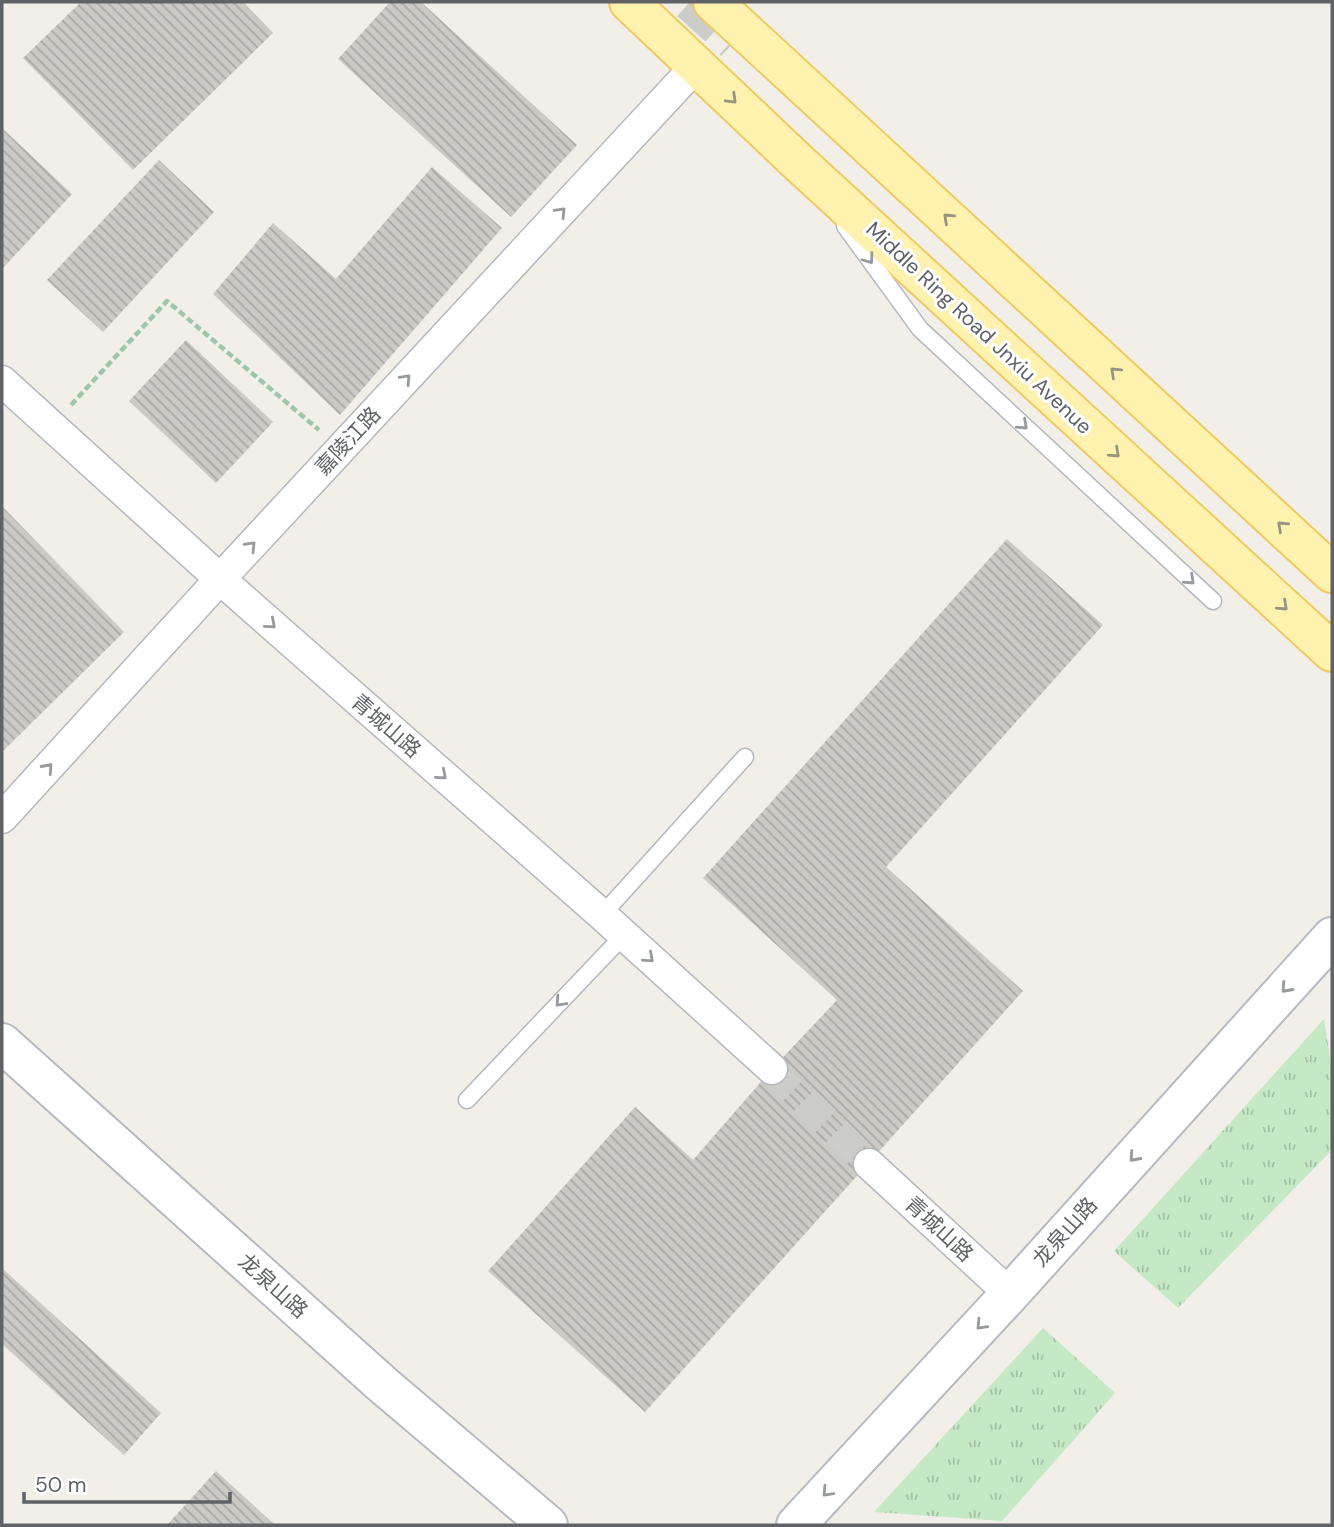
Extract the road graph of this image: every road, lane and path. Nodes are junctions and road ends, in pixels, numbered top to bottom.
1 (629, 2) edge
2 (713, 2) edge
3 (697, 65) junction
4 (800, 164) junction
5 (2, 381) edge
6 (51, 426) junction
7 (341, 449) junction
8 (1332, 573) edge
9 (220, 579) junction
10 (1213, 601) dead end
11 (1332, 652) edge
12 (745, 757) dead end
13 (2, 818) edge
14 (613, 925) junction
15 (1332, 937) edge
16 (2, 1043) edge
17 (2, 1062) edge
18 (772, 1069) tunnel mouth
19 (467, 1100) dead end
20 (122, 1150) junction
21 (869, 1164) tunnel mouth
22 (1010, 1294) junction
23 (509, 1525) edge
24 (548, 1525) edge
25 (566, 1525) edge
26 (796, 1525) edge

1 - 3 main road, Middle Ring Road Jnxiu Avenue
8 -> 2 main road
3 -> 4 main road, Middle Ring Road Jnxiu Avenue
7 -> 3 street, 嘉陵江路
4 -> 10 lane
4 -> 11 main road, Middle Ring Road Jnxiu Avenue
5 - 6 street, 青城山路
6 - 7 path
6 - 9 street, 青城山路
9 -> 7 street, 嘉陵江路
13 -> 9 street, 嘉陵江路
9 -> 14 street, 青城山路
12 - 14 lane
14 -> 18 street, 青城山路
14 -> 19 lane
15 -> 22 street, 龙泉山路
16 - 20 street, 龙泉山路
17 - 23 street
20 - 24 street, 龙泉山路
20 - 25 street
21 - 22 street, 青城山路
22 -> 26 street, 龙泉山路

